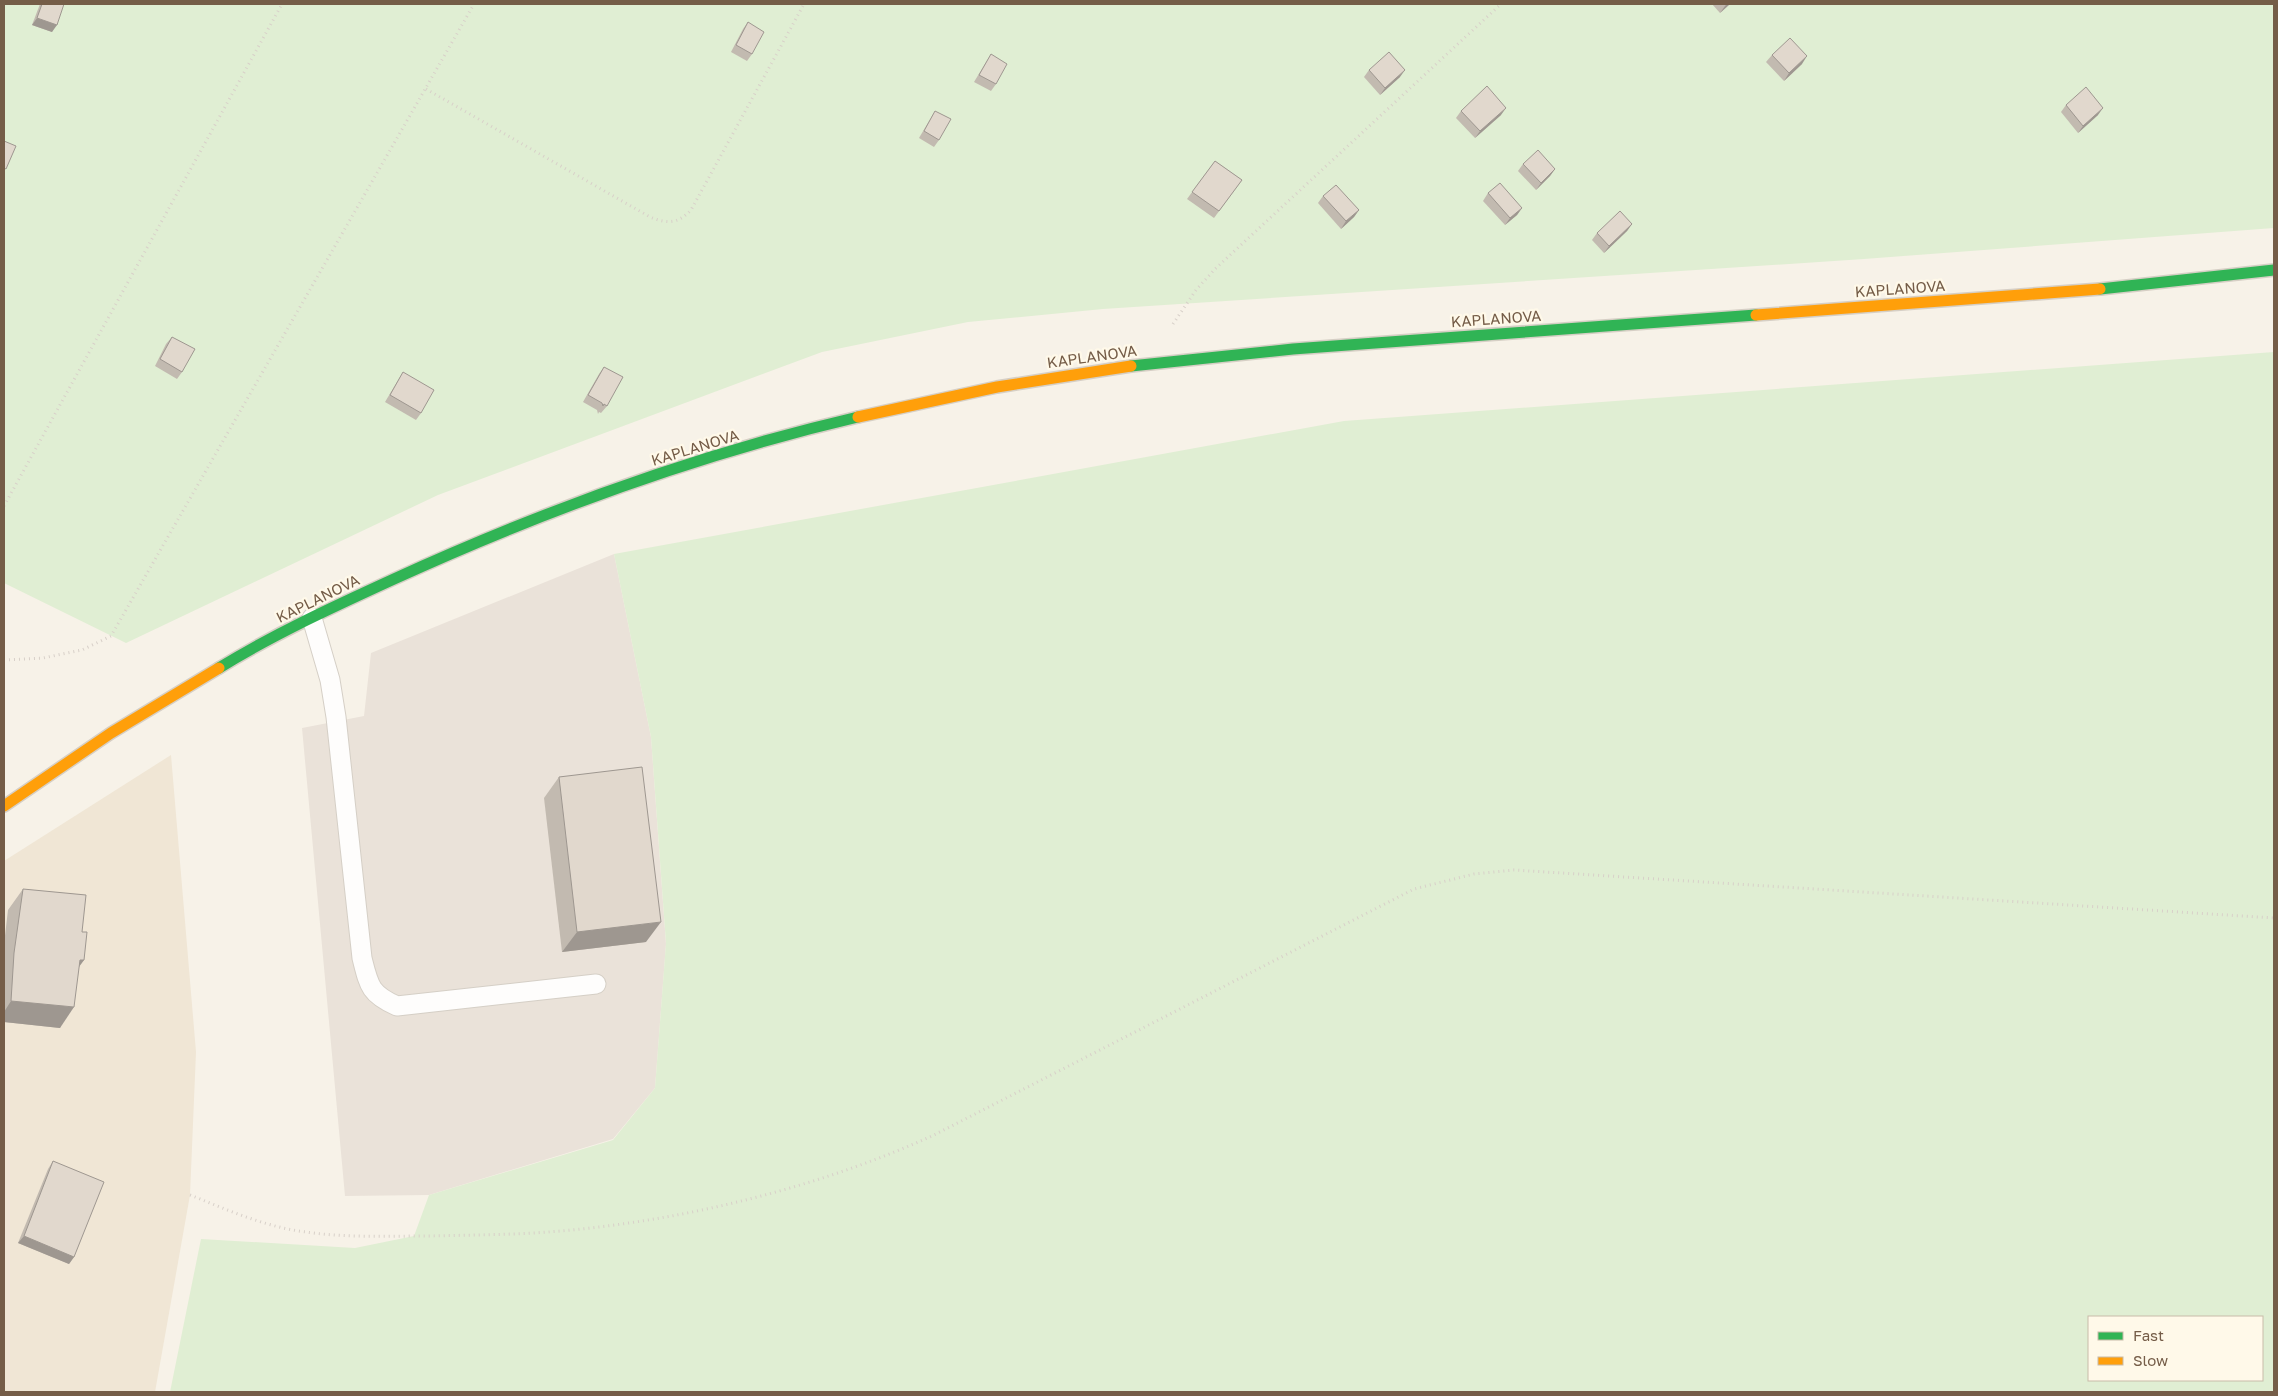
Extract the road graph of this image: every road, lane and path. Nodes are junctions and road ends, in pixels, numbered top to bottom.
1 (282, 4) edge
2 (474, 4) edge
3 (804, 4) edge
4 (1501, 4) edge
5 (426, 89) junction
6 (2274, 270) edge
7 (1159, 362) junction
8 (4, 506) edge
9 (312, 618) junction
10 (4, 660) edge
11 (4, 806) edge
12 (2274, 918) edge
13 (596, 984) dead end
14 (190, 1195) dead end

1 - 8 path
2 - 5 path
3 - 5 path
4 - 7 path
5 - 10 path
6 - 7 main road, KAPLANOVA
7 - 9 main road, KAPLANOVA
9 - 11 main road, KAPLANOVA
9 - 13 lane
12 - 14 path

